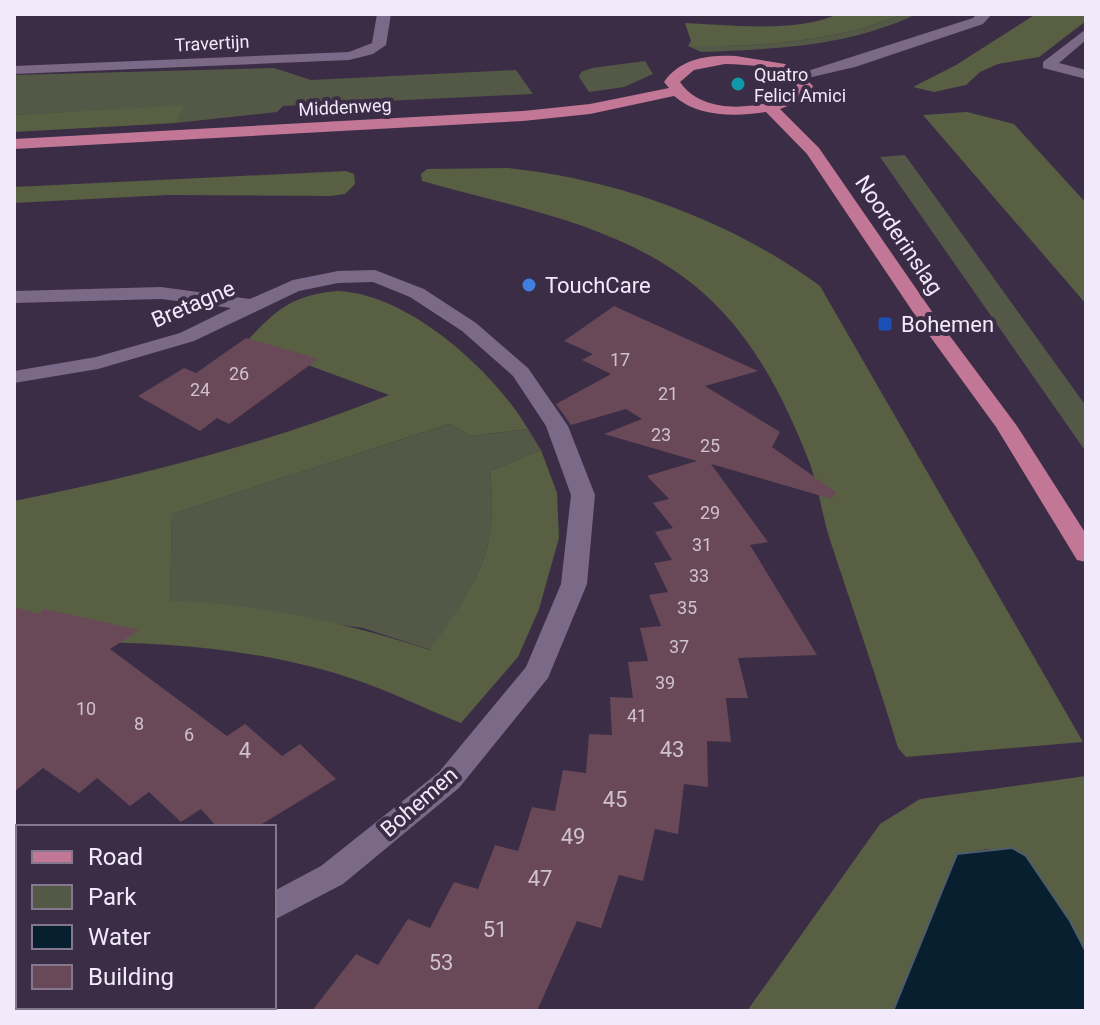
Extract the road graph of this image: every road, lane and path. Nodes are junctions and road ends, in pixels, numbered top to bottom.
1 (384, 14) edge
2 (985, 14) edge
3 (1086, 33) edge
4 (14, 70) edge
5 (1086, 75) edge
6 (799, 76) junction
7 (676, 91) junction
8 (771, 109) junction
9 (14, 144) edge
10 (14, 297) edge
11 (253, 305) junction
12 (14, 377) edge
13 (1086, 554) edge
14 (276, 906) edge

1 - 4 street, Travertijn
2 - 6 street
3 - 5 street
6 - 7 main road
6 - 8 main road
7 - 8 main road
7 - 9 main road, Middenweg
8 - 13 main road, Noorderinslag
10 - 11 street, Bretagne
11 - 12 street, Bretagne
11 - 14 street, Bohemen

